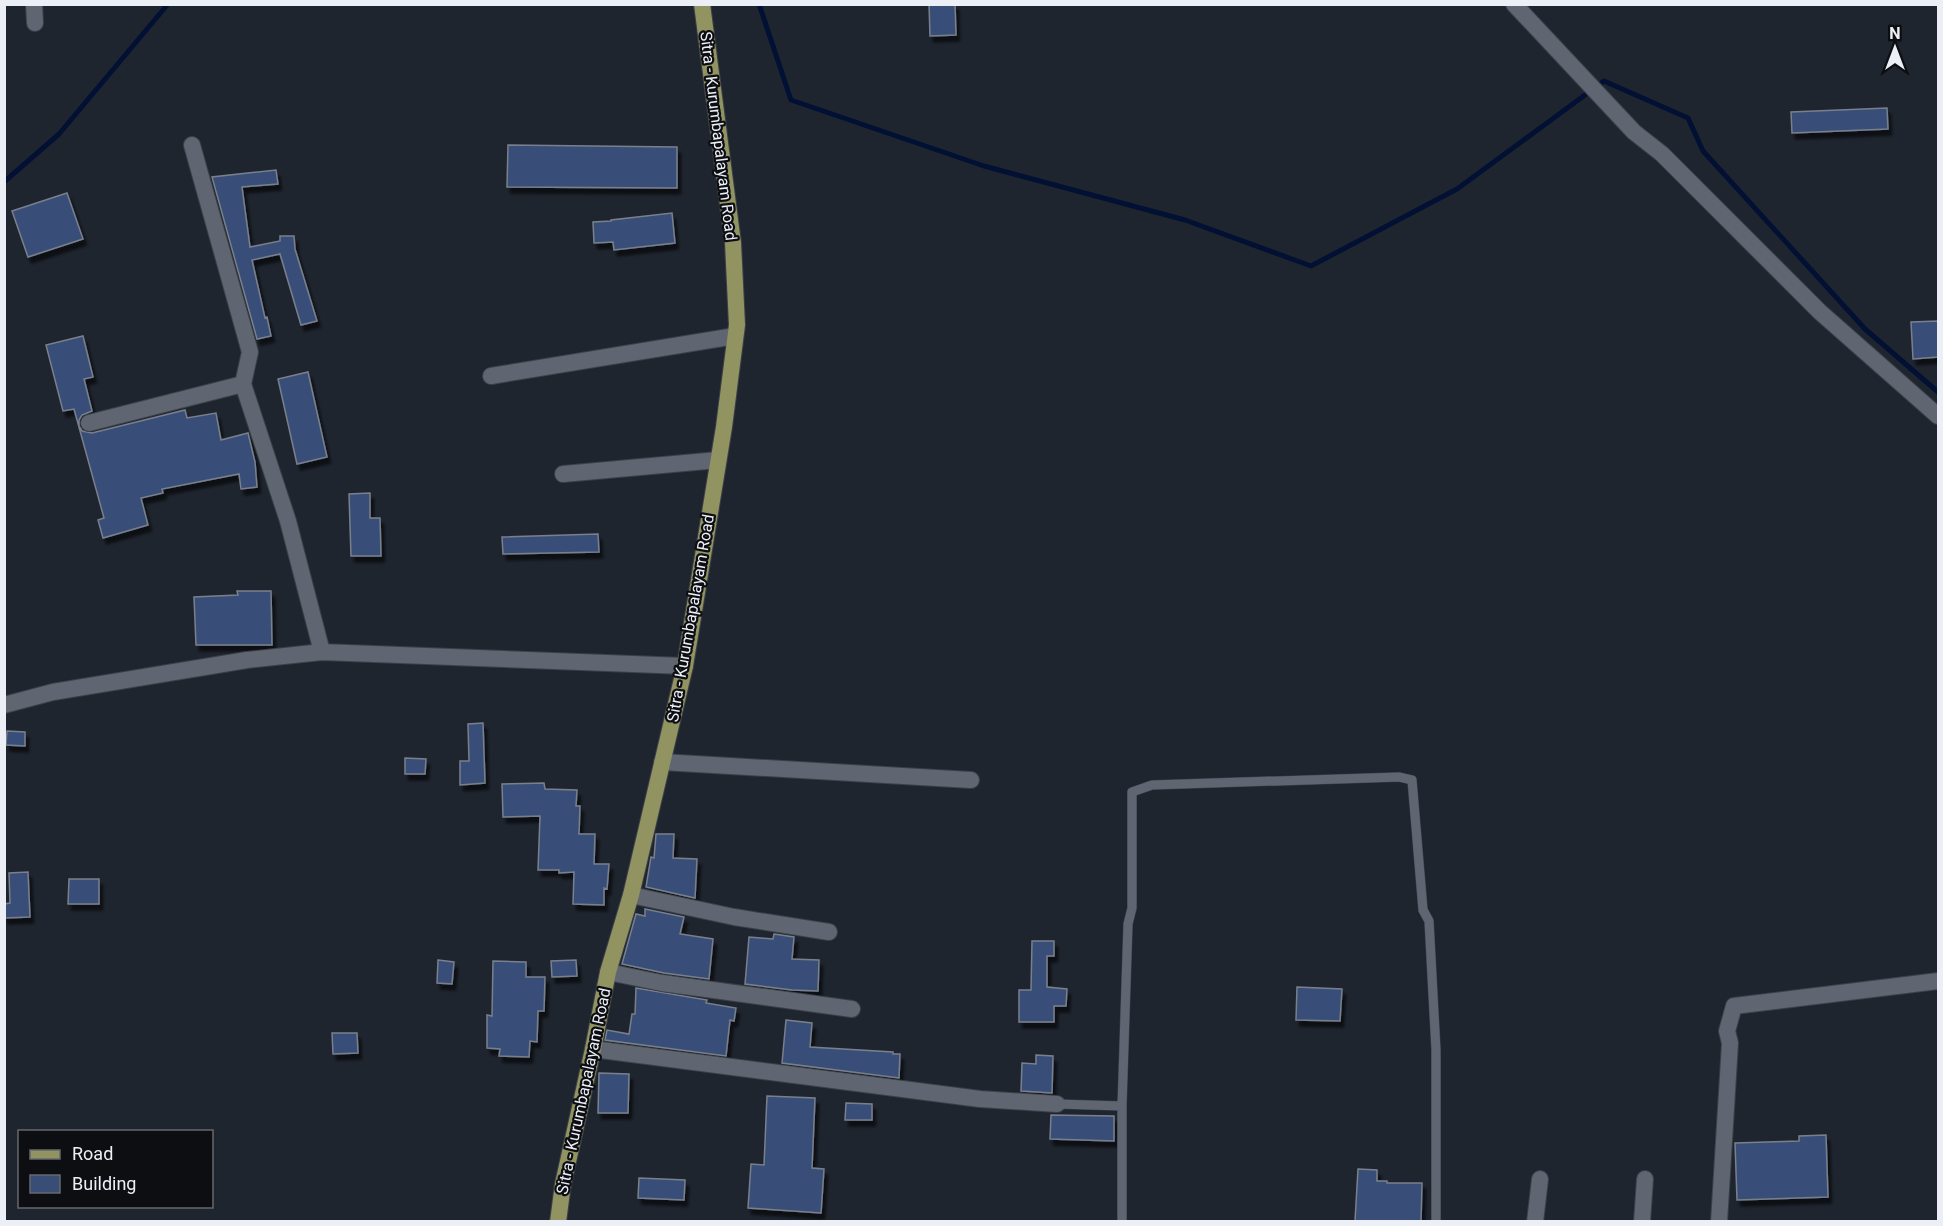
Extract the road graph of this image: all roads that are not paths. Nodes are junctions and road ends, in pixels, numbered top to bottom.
1 (34, 4) edge
2 (702, 4) edge
3 (1514, 4) edge
4 (35, 23) dead end
5 (192, 145) dead end
6 (735, 336) junction
7 (491, 376) dead end
8 (243, 384) junction
9 (1938, 416) edge
10 (89, 423) dead end
11 (718, 460) junction
12 (563, 474) dead end
13 (322, 652) junction
14 (685, 666) junction
15 (4, 705) edge
16 (662, 762) junction
17 (971, 780) dead end
18 (630, 895) junction
19 (829, 932) dead end
20 (608, 972) junction
21 (1938, 981) edge
22 (852, 1009) dead end
23 (594, 1049) junction
24 (1057, 1104) joint
25 (1122, 1106) junction
26 (1540, 1179) dead end
27 (1645, 1179) dead end
28 (558, 1221) edge
29 (1122, 1221) edge
30 (1436, 1221) edge
31 (1535, 1221) edge
32 (1642, 1221) edge
33 (1719, 1221) edge

1 - 4 street
2 - 6 main road, Sitra - Kurumbapalayam Road
3 - 9 street
5 - 8 street
6 - 7 street
6 - 11 main road, Sitra - Kurumbapalayam Road
8 - 10 street
8 - 13 street
11 - 12 street
11 - 14 main road, Sitra - Kurumbapalayam Road
13 - 14 street
13 - 15 street
14 - 16 main road, Sitra - Kurumbapalayam Road
16 - 17 street
16 - 18 main road, Sitra - Kurumbapalayam Road
18 - 19 street
18 - 20 main road, Sitra - Kurumbapalayam Road
20 - 22 street
20 - 23 main road, Sitra - Kurumbapalayam Road
21 - 33 street
23 - 24 street
23 - 28 main road, Sitra - Kurumbapalayam Road
24 - 25 lane
25 - 29 lane
25 - 30 lane
26 - 31 street
27 - 32 street

